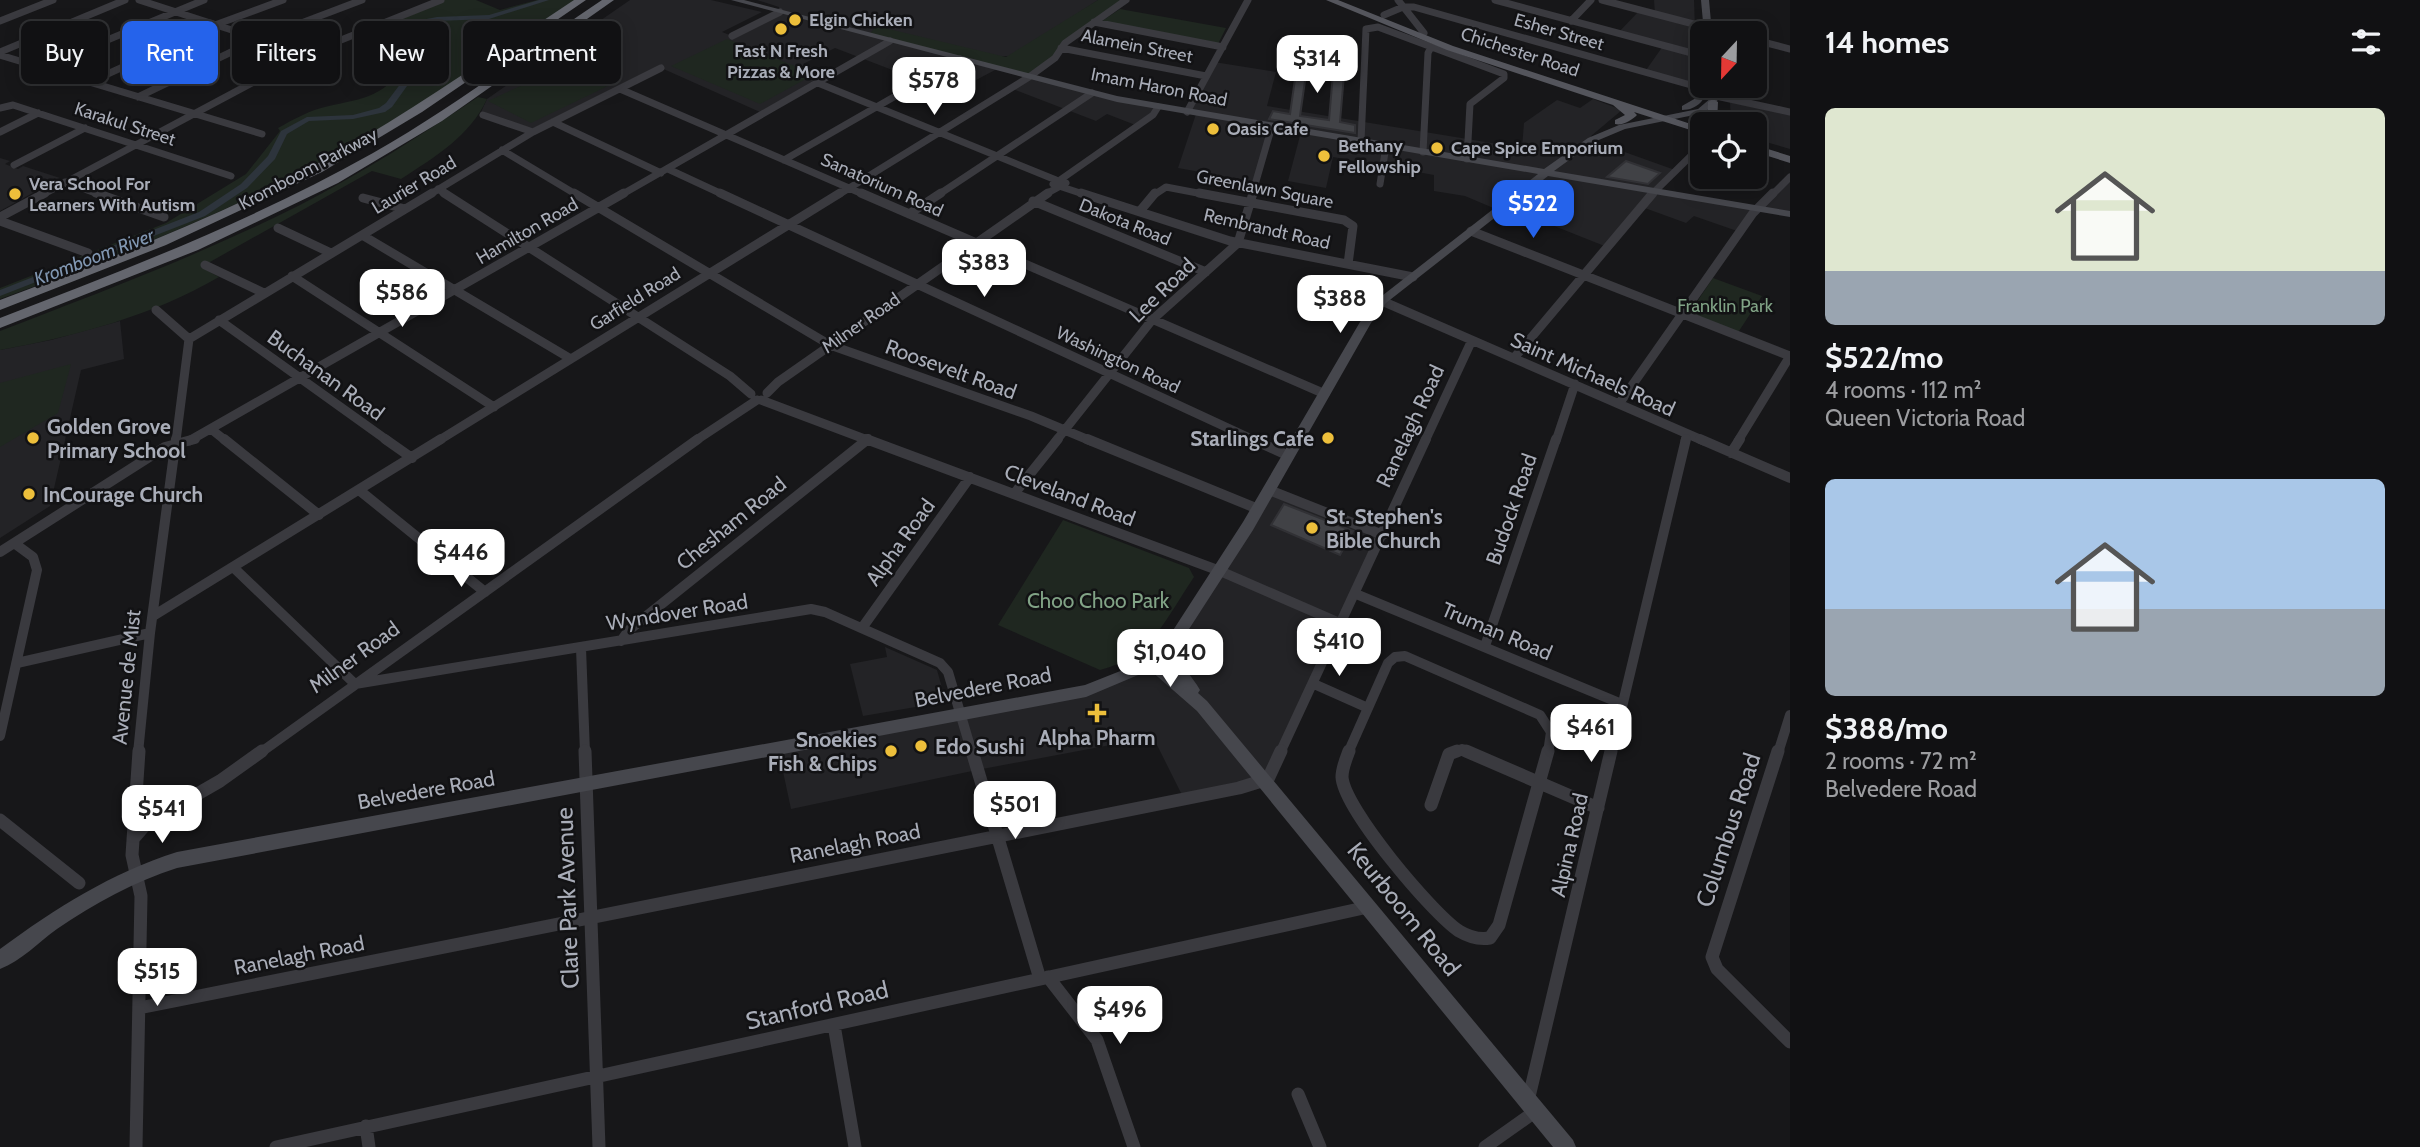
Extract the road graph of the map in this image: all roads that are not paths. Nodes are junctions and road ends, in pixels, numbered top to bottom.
1 (53, 0) edge
2 (125, 0) edge
3 (139, 0) edge
4 (204, 0) edge
5 (283, 0) edge
6 (362, 0) edge
7 (421, 0) edge
8 (441, 0) edge
9 (581, 0) edge
10 (609, 0) edge
11 (735, 0) edge
12 (1126, 0) edge
13 (1248, 0) edge
14 (1330, 0) edge
15 (1348, 0) edge
16 (1494, 0) edge
17 (1591, 0) edge
18 (1602, 0) edge
19 (1705, 0) edge
20 (1621, 2) edge
21 (1401, 3) edge
22 (430, 4) junction
23 (173, 11) junction
24 (780, 12) junction
25 (1384, 15) junction
26 (0, 21) edge
27 (203, 21) edge
28 (307, 21) edge
29 (1570, 21) junction
30 (1707, 21) edge
31 (1094, 22) junction
32 (218, 24) edge
33 (1690, 25) edge
34 (1424, 33) junction
35 (732, 36) dead end
36 (108, 39) edge
37 (340, 40) edge
38 (890, 41) junction
39 (1768, 43) edge
40 (1223, 47) junction
41 (1431, 47) junction
42 (1061, 48) junction
43 (1790, 49) edge
44 (232, 52) edge
45 (0, 53) edge
46 (1690, 53) edge
47 (10, 58) junction
48 (960, 59) junction
49 (21, 61) edge
50 (0, 62) edge
51 (662, 68) dead end
52 (1206, 76) junction
53 (1029, 77) junction
54 (1690, 81) edge
55 (818, 83) junction
56 (96, 84) edge
57 (248, 84) edge
58 (620, 89) junction
59 (1580, 90) junction
60 (1092, 93) junction
61 (138, 97) junction
62 (1700, 98) edge
63 (1714, 99) junction
64 (876, 107) junction
65 (1158, 107) junction
66 (0, 108) edge
67 (1187, 112) junction
68 (1713, 112) edge
69 (1790, 112) edge
70 (38, 113) junction
71 (192, 113) junction
72 (483, 115) dead end
73 (1663, 117) junction
74 (553, 122) junction
75 (1619, 122) junction
76 (1690, 125) edge
77 (1690, 125) edge
78 (1272, 126) junction
79 (85, 128) junction
80 (0, 132) edge
81 (533, 132) junction
82 (937, 133) junction
83 (262, 134) dead end
84 (727, 135) junction
85 (1591, 140) junction
86 (1361, 141) junction
87 (135, 144) junction
88 (1386, 146) junction
89 (502, 150) junction
90 (1423, 152) junction
91 (1767, 152) edge
92 (1690, 156) edge
93 (996, 157) junction
94 (1467, 159) junction
95 (784, 160) junction
96 (1790, 160) edge
97 (14, 165) dead end
98 (664, 171) junction
99 (1545, 173) junction
100 (231, 176) dead end
101 (1790, 177) edge
102 (65, 182) junction
103 (1058, 184) junction
104 (1380, 184) dead end
105 (848, 188) junction
106 (438, 189) junction
107 (1654, 191) junction
108 (363, 198) dead end
109 (1032, 201) junction
110 (1250, 202) junction
111 (600, 208) junction
112 (405, 209) junction
113 (1759, 209) junction
114 (1140, 211) junction
115 (1790, 214) edge
116 (909, 215) junction
117 (164, 217) dead end
118 (0, 219) edge
119 (789, 225) junction
120 (278, 228) dead end
121 (1471, 231) junction
122 (362, 235) junction
123 (974, 242) junction
124 (1238, 243) junction
125 (530, 247) junction
126 (88, 253) dead end
127 (331, 253) junction
128 (1348, 264) junction
129 (205, 265) dead end
130 (1206, 272) junction
131 (710, 274) junction
132 (292, 276) junction
133 (1584, 276) junction
134 (1413, 277) junction
135 (916, 284) junction
136 (456, 290) junction
137 (264, 293) junction
138 (1382, 301) junction
139 (0, 305) edge
140 (156, 310) dead end
141 (1683, 314) junction
142 (639, 317) junction
143 (219, 320) junction
144 (1152, 320) junction
145 (0, 323) edge
146 (381, 333) junction
147 (189, 339) junction
148 (1472, 340) junction
149 (830, 345) junction
150 (1790, 356) edge
151 (1514, 358) junction
152 (571, 359) junction
153 (1109, 373) junction
154 (301, 379) junction
155 (1575, 384) junction
156 (1325, 394) junction
157 (759, 395) junction
158 (1619, 404) junction
159 (494, 407) junction
160 (211, 429) junction
161 (1064, 430) junction
162 (1688, 434) junction
163 (868, 439) junction
164 (176, 444) junction
165 (1731, 453) junction
166 (1289, 456) junction
167 (412, 458) junction
168 (970, 477) junction
169 (1790, 478) edge
170 (359, 490) junction
171 (1269, 490) junction
172 (1014, 494) junction
173 (1258, 509) junction
174 (319, 515) junction
175 (1383, 535) junction
176 (14, 543) junction
177 (0, 552) edge
178 (234, 568) junction
179 (1220, 571) junction
180 (485, 592) junction
181 (1356, 594) junction
182 (153, 616) junction
183 (1342, 624) junction
184 (862, 628) junction
185 (150, 633) junction
186 (621, 641) junction
187 (1485, 646) junction
188 (581, 648) junction
189 (1156, 659) junction
190 (17, 663) junction
191 (1315, 682) junction
192 (355, 684) junction
193 (1622, 704) junction
194 (1369, 706) junction
195 (960, 714) junction
196 (1790, 715) edge
197 (0, 736) edge
198 (1264, 780) junction
199 (1539, 782) junction
200 (585, 784) junction
201 (202, 792) junction
202 (1431, 805) dead end
203 (1598, 808) junction
204 (133, 815) junction
205 (0, 820) edge
206 (996, 836) junction
207 (132, 841) junction
208 (137, 873) junction
209 (79, 883) dead end
210 (1368, 907) junction
211 (590, 918) junction
212 (0, 960) edge
213 (1044, 978) junction
214 (139, 1008) junction
215 (834, 1025) junction
216 (1790, 1042) edge
217 (597, 1077) junction
218 (1298, 1094) dead end
219 (1532, 1106) junction
220 (366, 1126) junction
221 (136, 1147) edge
222 (276, 1147) edge
223 (369, 1147) edge
224 (599, 1147) edge
225 (855, 1147) edge
226 (1134, 1147) edge
227 (1320, 1147) edge
228 (1485, 1147) edge
229 (1566, 1147) edge

1 - 26 street
2 - 45 street
3 - 23 street
4 - 23 street
5 - 32 street
6 - 28 street
7 - 22 street
8 - 22 street
9 - 139 highway, Kromboom Parkway
10 - 145 highway, Kromboom Parkway
11 - 24 main road, Imam Haron Road
12 - 31 street, Garfield Road
13 - 40 street
14 - 59 main road, Chichester Road
15 - 25 main road, Chichester Road
16 - 29 street
17 - 29 street
18 - 20 street
19 - 30 main road
20 - 33 street
21 - 25 street
21 - 34 street
21 - 54 street, Esher Street
22 - 37 street
23 - 27 street
23 - 36 street
24 - 35 street
24 - 38 main road, Imam Haron Road
25 - 34 main road, Chichester Road
29 - 46 street
31 - 40 street
31 - 42 street, Garfield Road
34 - 73 main road, Chichester Road
38 - 48 main road, Imam Haron Road
38 - 55 street, Hamilton Road
39 - 43 street
40 - 52 street
41 - 86 street
41 - 90 street
41 - 94 street
42 - 52 street, Alamein Street
42 - 53 street, Garfield Road
44 - 61 street
45 - 47 street
47 - 49 street
47 - 50 street
48 - 53 main road, Imam Haron Road
48 - 64 street
51 - 58 street, Laurier Road
52 - 67 street
53 - 60 main road, Imam Haron Road
53 - 82 street, Garfield Road
55 - 64 street, Rembrandt Road
55 - 84 street, Hamilton Road
56 - 61 street
57 - 71 street
58 - 74 street, Laurier Road
58 - 84 street, Sanatorium Road
59 - 73 main road, Chichester Road
59 - 75 main road
60 - 65 main road, Imam Haron Road
60 - 93 street
61 - 71 street
62 - 73 main road
63 - 68 main road
63 - 69 street
63 - 73 main road
64 - 82 street, Rembrandt Road
64 - 95 street
65 - 67 main road, Imam Haron Road
65 - 103 street, Milner Road
66 - 70 street, Karakul Street
67 - 78 main road, Imam Haron Road
70 - 79 street, Karakul Street
70 - 80 street
71 - 83 street
71 - 87 street
72 - 81 street
73 - 75 main road, Belvedere Road
73 - 76 main road, Chichester Road
73 - 77 main road
73 - 85 main road, Belvedere Road
74 - 81 street, Laurier Road
74 - 98 street, Washington Road
75 - 85 main road, Belvedere Road
78 - 86 main road, Imam Haron Road
78 - 110 street
79 - 87 street, Karakul Street
79 - 97 street
81 - 89 street, Laurier Road
82 - 93 street, Rembrandt Road
82 - 105 street, Garfield Road
84 - 95 street, Sanatorium Road
84 - 98 street, Hamilton Road
85 - 99 main road, Belvedere Road
86 - 88 main road, Imam Haron Road
87 - 100 street, Karakul Street
87 - 102 street
88 - 90 main road, Imam Haron Road
88 - 104 street
89 - 106 street, Laurier Road
89 - 111 street, Roosevelt Road
90 - 94 main road, Imam Haron Road
91 - 96 main road
92 - 107 street
93 - 103 street, Rembrandt Road
93 - 116 street
94 - 99 main road, Imam Haron Road
95 - 105 street, Sanatorium Road
98 - 111 street, Hamilton Road
98 - 119 street, Washington Road
99 - 107 main road, Imam Haron Road
99 - 121 main road, Belvedere Road
101 - 113 street
102 - 117 street
102 - 118 street
103 - 109 street, Milner Road
103 - 114 street, Rembrandt Road
105 - 116 street, Sanatorium Road
105 - 119 street, Garfield Road
106 - 112 street, Laurier Road
106 - 125 street, Cleveland Road
107 - 113 main road, Imam Haron Road
107 - 133 street
108 - 112 street
109 - 123 street, Milner Road
109 - 130 street, Dakota Road
110 - 114 street, Greenlawn Square
110 - 124 street
110 - 128 street, Greenlawn Square
111 - 125 street, Hamilton Road
111 - 131 street, Roosevelt Road
112 - 122 street, Laurier Road
113 - 115 main road, Imam Haron Road
113 - 141 street
114 - 124 street, Rembrandt Road
116 - 123 street, Sanatorium Road
118 - 126 street
119 - 131 street, Garfield Road
119 - 135 street, Washington Road
120 - 127 street
121 - 133 street
121 - 134 main road, Belvedere Road
122 - 127 street, Laurier Road
122 - 136 street
123 - 135 street, Milner Road
123 - 144 street, Sanatorium Road
124 - 128 street, Rembrandt Road
124 - 130 street, Lee Road
125 - 136 street, Hamilton Road
125 - 142 street, Cleveland Road
127 - 132 street, Laurier Road
128 - 134 street, Rembrandt Road
129 - 137 street
130 - 144 street, Lee Road
131 - 142 street, Garfield Road
131 - 149 street, Roosevelt Road
132 - 137 street, Laurier Road
132 - 146 street
133 - 141 street
133 - 151 street
134 - 138 main road, Belvedere Road
135 - 149 street, Milner Road
135 - 153 street, Washington Road
136 - 146 street, Hamilton Road
136 - 152 street
137 - 143 street, Laurier Road
138 - 148 street, Saint Michaels Road
138 - 156 main road, Belvedere Road
140 - 147 street
141 - 150 street
141 - 158 street
142 - 152 street, Garfield Road
142 - 157 street, Cleveland Road
143 - 147 street, Laurier Road
143 - 154 street, Buchanan Road
144 - 153 street, Lee Road
144 - 156 street, Sanatorium Road
146 - 154 street, Hamilton Road
146 - 159 street
147 - 164 street, Avenue de Mist
148 - 151 street, Saint Michaels Road
148 - 175 street, Ranelagh Road
149 - 157 street, Milner Road
149 - 161 street, Roosevelt Road
150 - 165 street
151 - 155 street, Saint Michaels Road
152 - 159 street, Garfield Road
153 - 161 street, Lee Road
153 - 166 street, Washington Road
154 - 160 street, Hamilton Road
154 - 167 street, Buchanan Road
155 - 158 street, Saint Michaels Road
155 - 187 street, Budock Road
156 - 166 main road, Belvedere Road
157 - 163 street, Cleveland Road
157 - 180 street, Milner Road
158 - 162 street, Saint Michaels Road
159 - 167 street, Garfield Road
160 - 164 street, Hamilton Road
160 - 174 street
161 - 172 street, Lee Road
161 - 173 street, Roosevelt Road
162 - 165 street, Saint Michaels Road
162 - 193 street, Alpina Road
163 - 168 street, Cleveland Road
163 - 186 street, Chesham Road
164 - 176 street, Hamilton Road
164 - 182 street, Avenue de Mist
165 - 169 street, Saint Michaels Road
166 - 171 main road, Belvedere Road
167 - 170 street, Garfield Road
168 - 172 street, Cleveland Road
168 - 184 street, Alpha Road
170 - 174 street, Garfield Road
170 - 180 street
171 - 173 main road, Belvedere Road
171 - 175 street
172 - 179 street, Cleveland Road
173 - 179 main road, Belvedere Road
174 - 178 street, Garfield Road
175 - 181 street, Ranelagh Road
176 - 177 street, Hamilton Road
176 - 190 street
178 - 182 street, Garfield Road
178 - 192 street
179 - 183 street, Cleveland Road
179 - 189 main road, Belvedere Road
180 - 192 street, Milner Road
181 - 183 street, Ranelagh Road
181 - 187 street, Truman Road
182 - 185 street, Avenue de Mist
183 - 191 street, Ranelagh Road
184 - 186 street, Wyndover Road
184 - 195 street, Wyndover Road
185 - 190 street
185 - 204 street, Avenue de Mist
186 - 188 street, Wyndover Road
187 - 193 street, Truman Road
188 - 192 street, Wyndover Road
188 - 200 street, Clare Park Avenue
189 - 195 main road, Belvedere Road
189 - 198 main road, Keurboom Road
190 - 197 street
191 - 194 street
191 - 198 street, Ranelagh Road
192 - 201 street, Milner Road
193 - 203 street, Alpina Road
194 - 199 street
194 - 199 street
195 - 200 main road, Belvedere Road
195 - 206 street, Wyndover Road
196 - 216 street, Columbus Road
198 - 206 street, Ranelagh Road
198 - 210 main road, Keurboom Road
199 - 202 street
199 - 203 street
200 - 208 main road, Belvedere Road
200 - 211 street, Clare Park Avenue
201 - 204 street, Milner Road
201 - 207 street, Milner Road
203 - 219 street, Alpina Road
204 - 207 street, Avenue de Mist
205 - 209 street
206 - 211 street, Ranelagh Road
206 - 213 street, Wyndover Road
207 - 208 street, Avenue de Mist
208 - 212 main road
208 - 214 street, Avenue de Mist
210 - 213 street, Stanford Road
210 - 219 main road, Keurboom Road
211 - 214 street, Ranelagh Road
211 - 217 street, Clare Park Avenue
213 - 215 street, Stanford Road
213 - 226 street
214 - 221 street, Avenue de Mist
215 - 217 street, Stanford Road
215 - 225 street
217 - 220 street, Stanford Road
217 - 224 street, Clare Park Avenue
218 - 227 street
219 - 228 street
219 - 229 main road, Keurboom Road
220 - 222 street, Stanford Road
220 - 223 street

